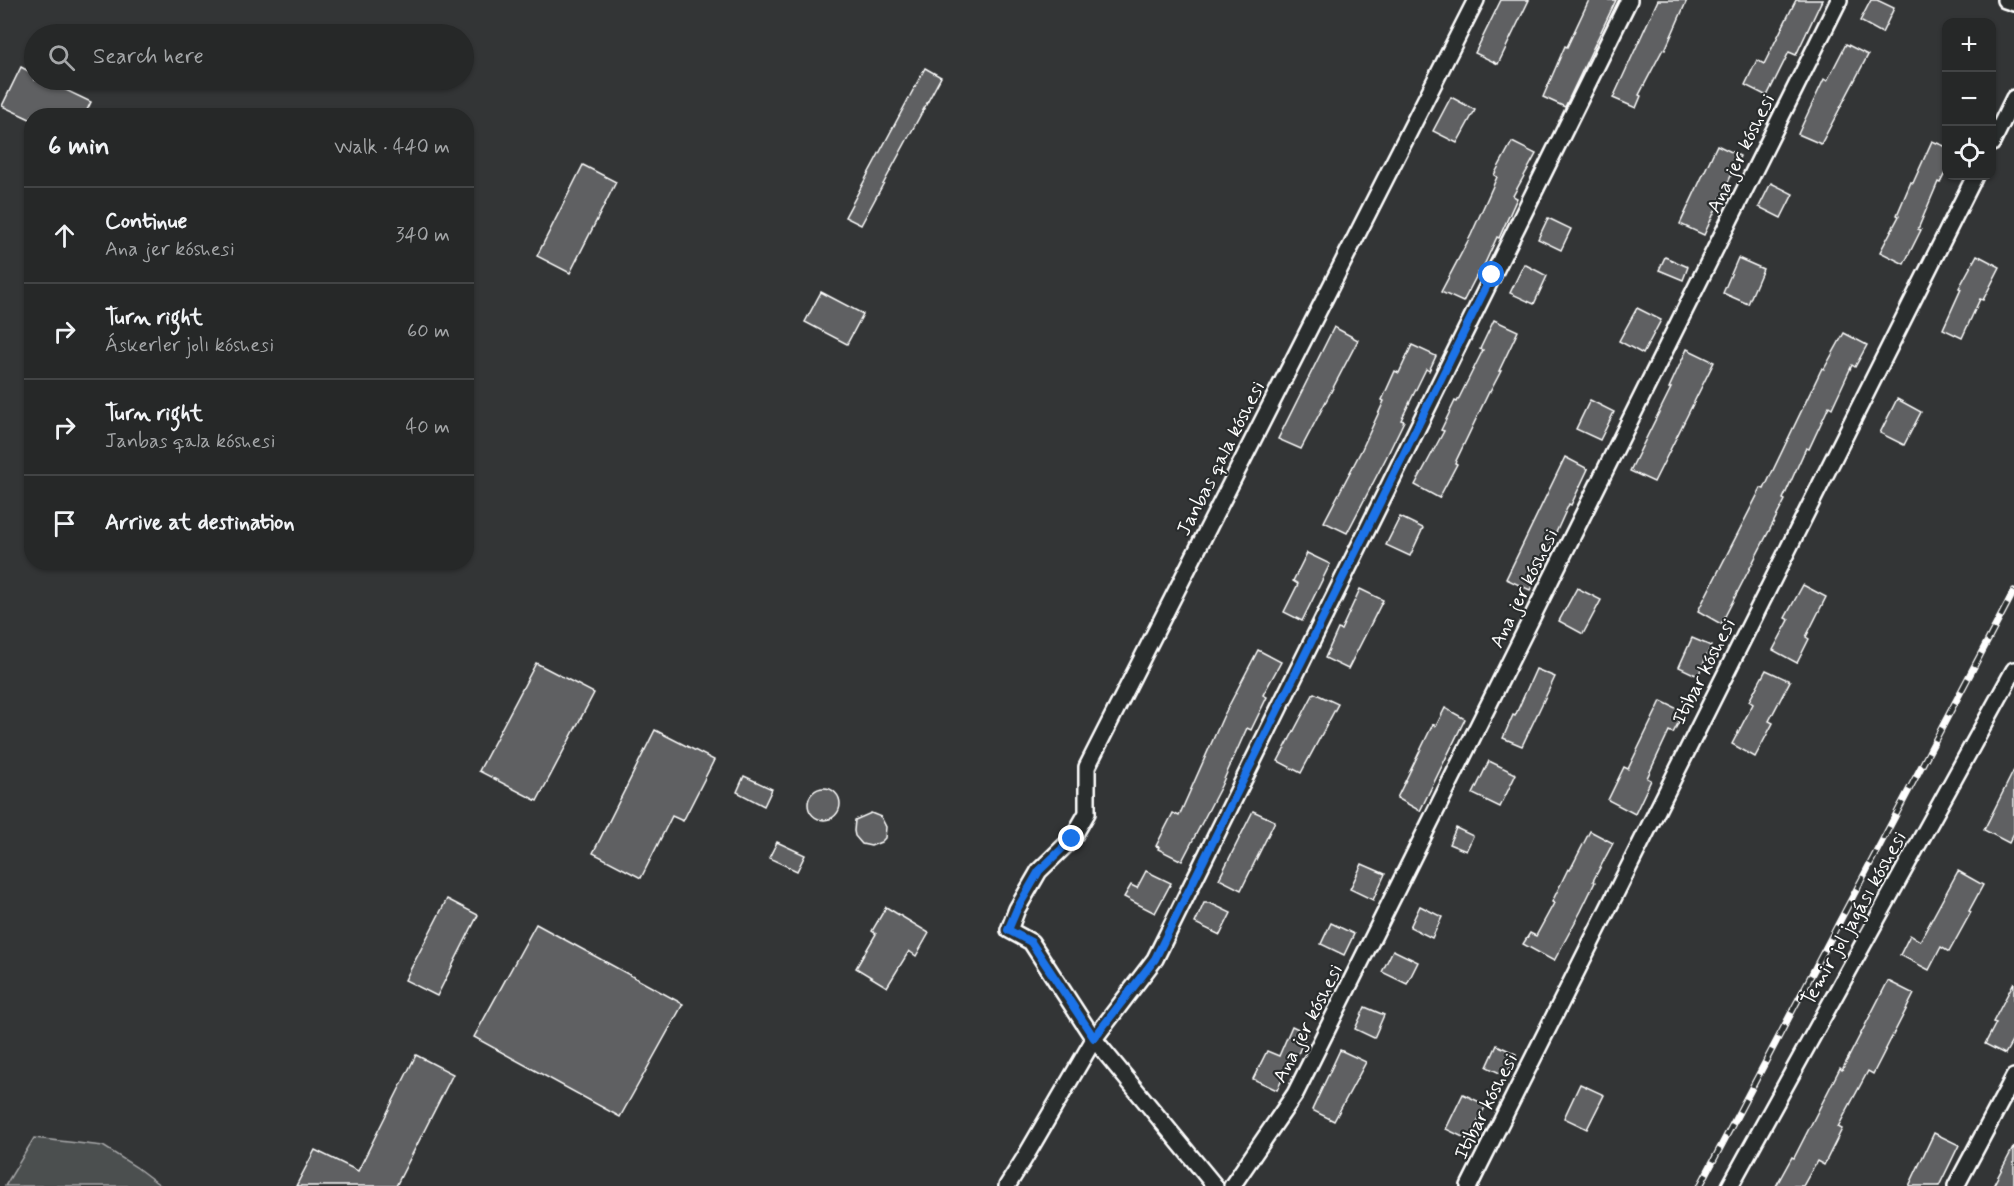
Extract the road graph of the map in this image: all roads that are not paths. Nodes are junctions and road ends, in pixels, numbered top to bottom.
1 (1476, 0) edge
2 (1629, 0) edge
3 (1839, 0) edge
4 (2005, 0) edge
5 (2014, 3) edge
6 (2014, 98) edge
7 (1996, 135) edge
8 (1973, 180) edge
9 (2014, 670) edge
10 (1094, 1038) junction
11 (2014, 1077) edge
12 (1006, 1186) edge
13 (1215, 1186) edge
14 (1232, 1186) edge
15 (1469, 1186) edge
16 (1730, 1186) edge
17 (1956, 1186) edge

1 - 10 street, Janbas qala kóshesi
2 - 10 street
3 - 14 street, Ana jer kóshesi
4 - 5 street
6 - 7 street
8 - 15 street, Itibar kóshesi
9 - 16 street, Temir jol jaǵası kóshesi
10 - 12 street
10 - 13 street
11 - 17 street

